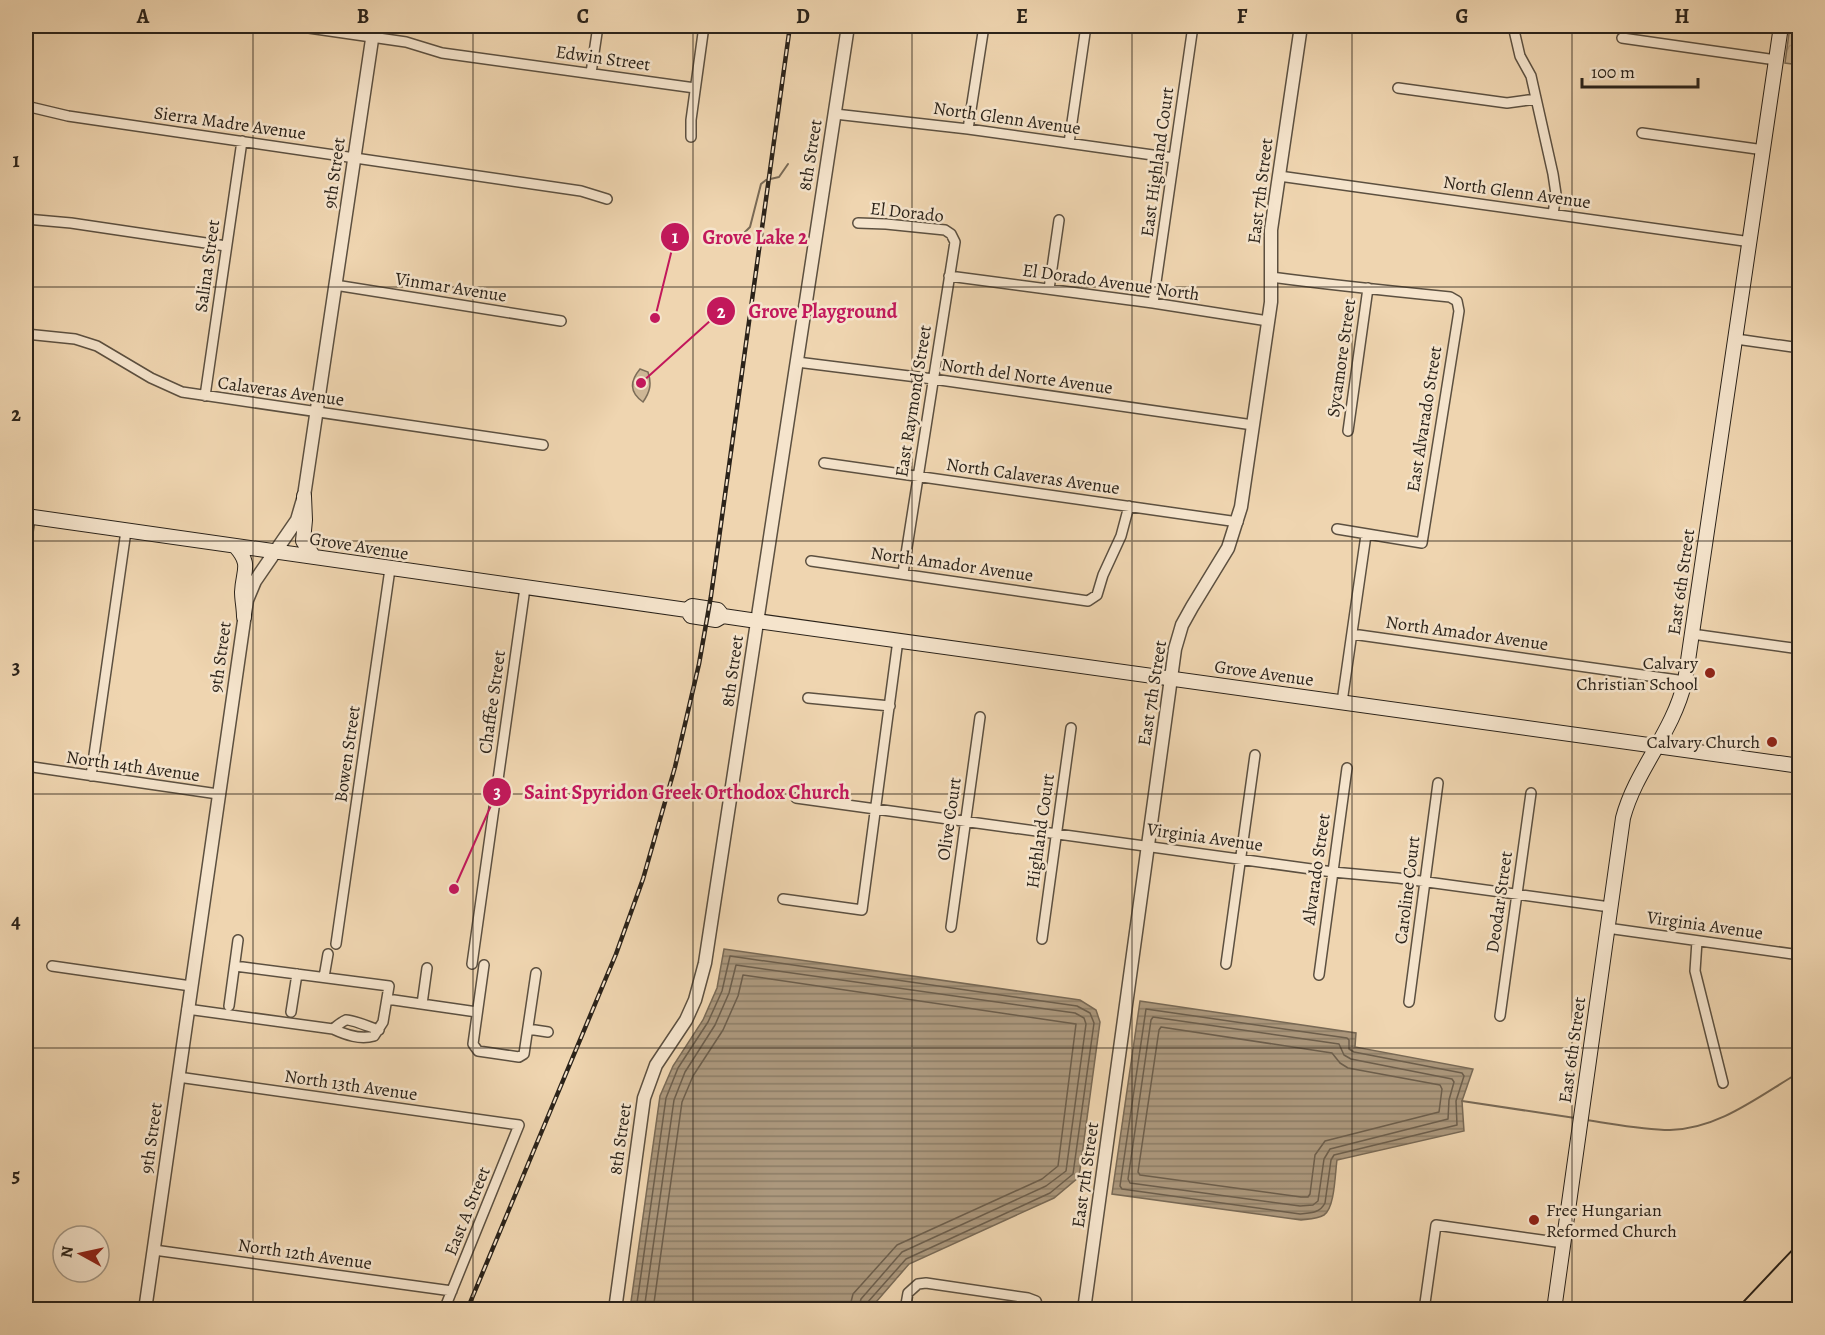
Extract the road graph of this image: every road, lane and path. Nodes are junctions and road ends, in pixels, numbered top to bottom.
1 (295, 26) edge
2 (598, 26) edge
3 (704, 26) edge
4 (848, 26) edge
5 (963, 26) edge
6 (1086, 26) edge
7 (1193, 26) edge
8 (1301, 26) edge
9 (1514, 26) edge
10 (1781, 26) edge
11 (983, 27) edge
12 (373, 31) edge
13 (1622, 38) dead end
14 (1776, 60) junction
15 (591, 73) junction
16 (1398, 87) dead end
17 (694, 88) junction
18 (1536, 99) junction
19 (26, 106) edge
20 (835, 114) junction
21 (968, 129) junction
22 (1642, 134) dead end
23 (691, 137) dead end
24 (242, 141) junction
25 (1069, 143) junction
26 (1764, 150) junction
27 (354, 158) junction
28 (1174, 158) junction
29 (1279, 176) junction
30 (607, 199) dead end
31 (1554, 213) junction
32 (26, 219) edge
33 (1059, 220) dead end
34 (858, 223) dead end
35 (951, 234) joint
36 (1751, 242) junction
37 (226, 246) junction
38 (949, 276) junction
39 (1271, 277) junction
40 (336, 285) junction
41 (1368, 288) junction
42 (1049, 289) junction
43 (1153, 303) junction
44 (561, 321) dead end
45 (1268, 321) junction
46 (26, 334) edge
47 (1736, 339) junction
48 (1800, 348) edge
49 (797, 362) junction
50 (933, 379) junction
51 (205, 396) junction
52 (317, 413) junction
53 (1253, 425) junction
54 (1348, 431) dead end
55 (543, 445) dead end
56 (824, 463) dead end
57 (917, 476) junction
58 (304, 496) junction
59 (1129, 506) junction
60 (28, 517) edge
61 (1238, 522) junction
62 (1337, 529) dead end
63 (126, 531) junction
64 (1366, 535) junction
65 (26, 546) edge
66 (235, 546) junction
67 (276, 552) junction
68 (314, 557) junction
69 (811, 561) dead end
70 (390, 569) junction
71 (903, 573) junction
72 (525, 588) junction
73 (244, 616) junction
74 (757, 621) junction
75 (1352, 633) junction
76 (1692, 634) junction
77 (898, 640) junction
78 (1800, 649) edge
79 (1171, 678) junction
80 (1685, 681) junction
81 (808, 698) dead end
82 (1342, 702) junction
83 (890, 706) junction
84 (980, 717) dead end
85 (1071, 728) dead end
86 (1658, 746) junction
87 (1255, 755) dead end
88 (26, 766) edge
89 (1800, 766) edge
90 (1347, 768) dead end
91 (91, 776) junction
92 (1438, 783) dead end
93 (1531, 793) dead end
94 (218, 794) junction
95 (796, 798) dead end
96 (876, 808) junction
97 (966, 821) junction
98 (1056, 834) junction
99 (1148, 846) junction
100 (1240, 859) junction
101 (1333, 872) junction
102 (1425, 881) junction
103 (1517, 894) junction
104 (783, 899) dead end
105 (1610, 906) junction
106 (951, 927) dead end
107 (1606, 928) junction
108 (1042, 939) dead end
109 (238, 940) dead end
110 (1697, 941) junction
111 (336, 944) dead end
112 (328, 954) dead end
113 (1800, 955) edge
114 (472, 964) dead end
115 (1226, 964) dead end
116 (484, 965) dead end
117 (52, 966) dead end
118 (235, 966) junction
119 (427, 968) dead end
120 (536, 973) dead end
121 (297, 974) junction
122 (1319, 975) dead end
123 (324, 977) junction
124 (191, 986) junction
125 (387, 999) junction
126 (1409, 1002) dead end
127 (422, 1004) junction
128 (229, 1006) dead end
129 (187, 1009) junction
130 (291, 1012) dead end
131 (477, 1012) junction
132 (1500, 1016) dead end
133 (361, 1025) junction
134 (333, 1029) junction
135 (528, 1029) junction
136 (379, 1030) junction
137 (548, 1032) dead end
138 (356, 1036) junction
139 (178, 1077) junction
140 (1723, 1083) dead end
141 (519, 1125) joint
142 (1563, 1243) junction
143 (154, 1250) junction
144 (1800, 1255) edge
145 (1800, 1276) edge
146 (452, 1291) junction
147 (146, 1310) edge
148 (444, 1310) edge
149 (615, 1310) edge
150 (905, 1310) edge
151 (1039, 1310) edge
152 (1084, 1310) edge
153 (1424, 1310) edge
154 (1554, 1310) edge
155 (1748, 1310) edge
156 (1769, 1310) edge

1 - 12 street, Edwin Street
2 - 15 street
3 - 17 street
4 - 20 street, 8th Street
5 - 11 street
6 - 25 street
7 - 28 street, East Highland Court
8 - 29 street, East 7th Street
9 - 18 street
10 - 14 main road, East 6th Street
11 - 21 street
12 - 15 street, Edwin Street
12 - 27 street, 9th Street
13 - 14 street
14 - 26 main road, East 6th Street
15 - 17 street, Edwin Street
16 - 18 street
17 - 23 street
18 - 31 street
19 - 24 street, Sierra Madre Avenue
20 - 21 street, North Glenn Avenue
20 - 49 street, 8th Street
21 - 25 street, North Glenn Avenue
22 - 26 street
24 - 27 street, Sierra Madre Avenue
24 - 37 street, Salina Street
25 - 28 street, North Glenn Avenue
26 - 36 main road, East 6th Street
27 - 30 street, Sierra Madre Avenue
27 - 40 street, 9th Street
28 - 43 street, East Highland Court
29 - 31 street, North Glenn Avenue
29 - 39 street, East 7th Street
31 - 36 street, North Glenn Avenue
32 - 37 street
33 - 42 street
34 - 35 street, El Dorado
35 - 38 street, East Raymond Street
36 - 47 main road, East 6th Street
37 - 51 street, Salina Street
38 - 42 street, El Dorado Avenue North
38 - 50 street, East Raymond Street
39 - 41 street
39 - 45 street, East 7th Street
40 - 44 street, Vinmar Avenue
40 - 52 street, 9th Street
41 - 54 street, Sycamore Street
41 - 64 street, East Alvarado Street
42 - 43 street, El Dorado Avenue North
43 - 45 street, El Dorado Avenue North
45 - 53 street, East 7th Street
46 - 51 street, Calaveras Avenue
47 - 48 street
47 - 76 main road, East 6th Street
49 - 50 street, North del Norte Avenue
49 - 74 street, 8th Street
50 - 53 street, North del Norte Avenue
50 - 57 street, East Raymond Street
51 - 52 street, Calaveras Avenue
52 - 55 street, Calaveras Avenue
52 - 58 street, 9th Street
53 - 61 street, East 7th Street
56 - 57 street, North Calaveras Avenue
57 - 59 street, North Calaveras Avenue
57 - 71 street, East Raymond Street
58 - 67 street, 9th Street
58 - 68 main road
59 - 61 street, North Calaveras Avenue
59 - 71 street, North Amador Avenue
60 - 63 main road, Grove Avenue
60 - 65 street
61 - 79 street, East 7th Street
62 - 64 street
63 - 66 main road, Grove Avenue
63 - 91 street
64 - 75 street
66 - 67 main road, Grove Avenue
66 - 73 main road
67 - 68 main road, Grove Avenue
67 - 73 street, 9th Street
68 - 70 main road, Grove Avenue
69 - 71 street, North Amador Avenue
70 - 72 main road, Grove Avenue
70 - 111 street, Bowen Street
72 - 74 main road, Grove Avenue
72 - 114 street, Chaffee Street
73 - 94 street, 9th Street
74 - 77 main road, Grove Avenue
74 - 149 street, 8th Street
75 - 80 street, North Amador Avenue
75 - 82 street
76 - 78 street
76 - 80 main road, East 6th Street
77 - 79 main road, Grove Avenue
77 - 83 street
79 - 82 main road, Grove Avenue
79 - 99 street, East 7th Street
80 - 86 main road, East 6th Street
81 - 83 street
82 - 86 main road, Grove Avenue
83 - 96 street
84 - 97 street, Olive Court
85 - 98 street, Highland Court
86 - 89 main road, Grove Avenue
86 - 105 main road, East 6th Street
87 - 100 street
88 - 91 street, North 14th Avenue
90 - 101 street, Alvarado Street
91 - 94 street, North 14th Avenue
92 - 102 street, Caroline Court
93 - 103 street, Deodar Street
94 - 124 street, 9th Street
95 - 96 street, Virginia Avenue
96 - 97 street, Virginia Avenue
96 - 104 street
97 - 98 street, Virginia Avenue
97 - 106 street, Olive Court
98 - 99 street, Virginia Avenue
98 - 108 street, Highland Court
99 - 100 street, Virginia Avenue
99 - 152 street, East 7th Street
100 - 101 street, Virginia Avenue
100 - 115 street
101 - 102 street, Virginia Avenue
101 - 122 street, Alvarado Street
102 - 103 street, Virginia Avenue
102 - 126 street, Caroline Court
103 - 105 street, Virginia Avenue
103 - 132 street, Deodar Street
105 - 107 main road, East 6th Street
107 - 110 street, Virginia Avenue
107 - 142 main road, East 6th Street
109 - 118 street
110 - 113 street, Virginia Avenue
110 - 140 street
112 - 123 street
116 - 131 street
117 - 124 street
118 - 121 street
118 - 128 street
119 - 127 street
120 - 135 street
121 - 123 street
121 - 130 street
123 - 125 street
124 - 129 street, 9th Street
125 - 127 street
125 - 136 street
127 - 131 street
129 - 134 street
129 - 139 street, 9th Street
131 - 135 street
133 - 134 street
133 - 136 street
133 - 138 street
134 - 138 street
135 - 137 street
136 - 138 street
139 - 141 street, North 13th Avenue
139 - 143 street, 9th Street
141 - 146 street, East A Street
142 - 153 street
142 - 154 main road, East 6th Street
143 - 146 street, North 12th Avenue
143 - 147 street, 9th Street
144 - 155 highway
145 - 156 highway
146 - 148 street, East A Street
150 - 151 street

